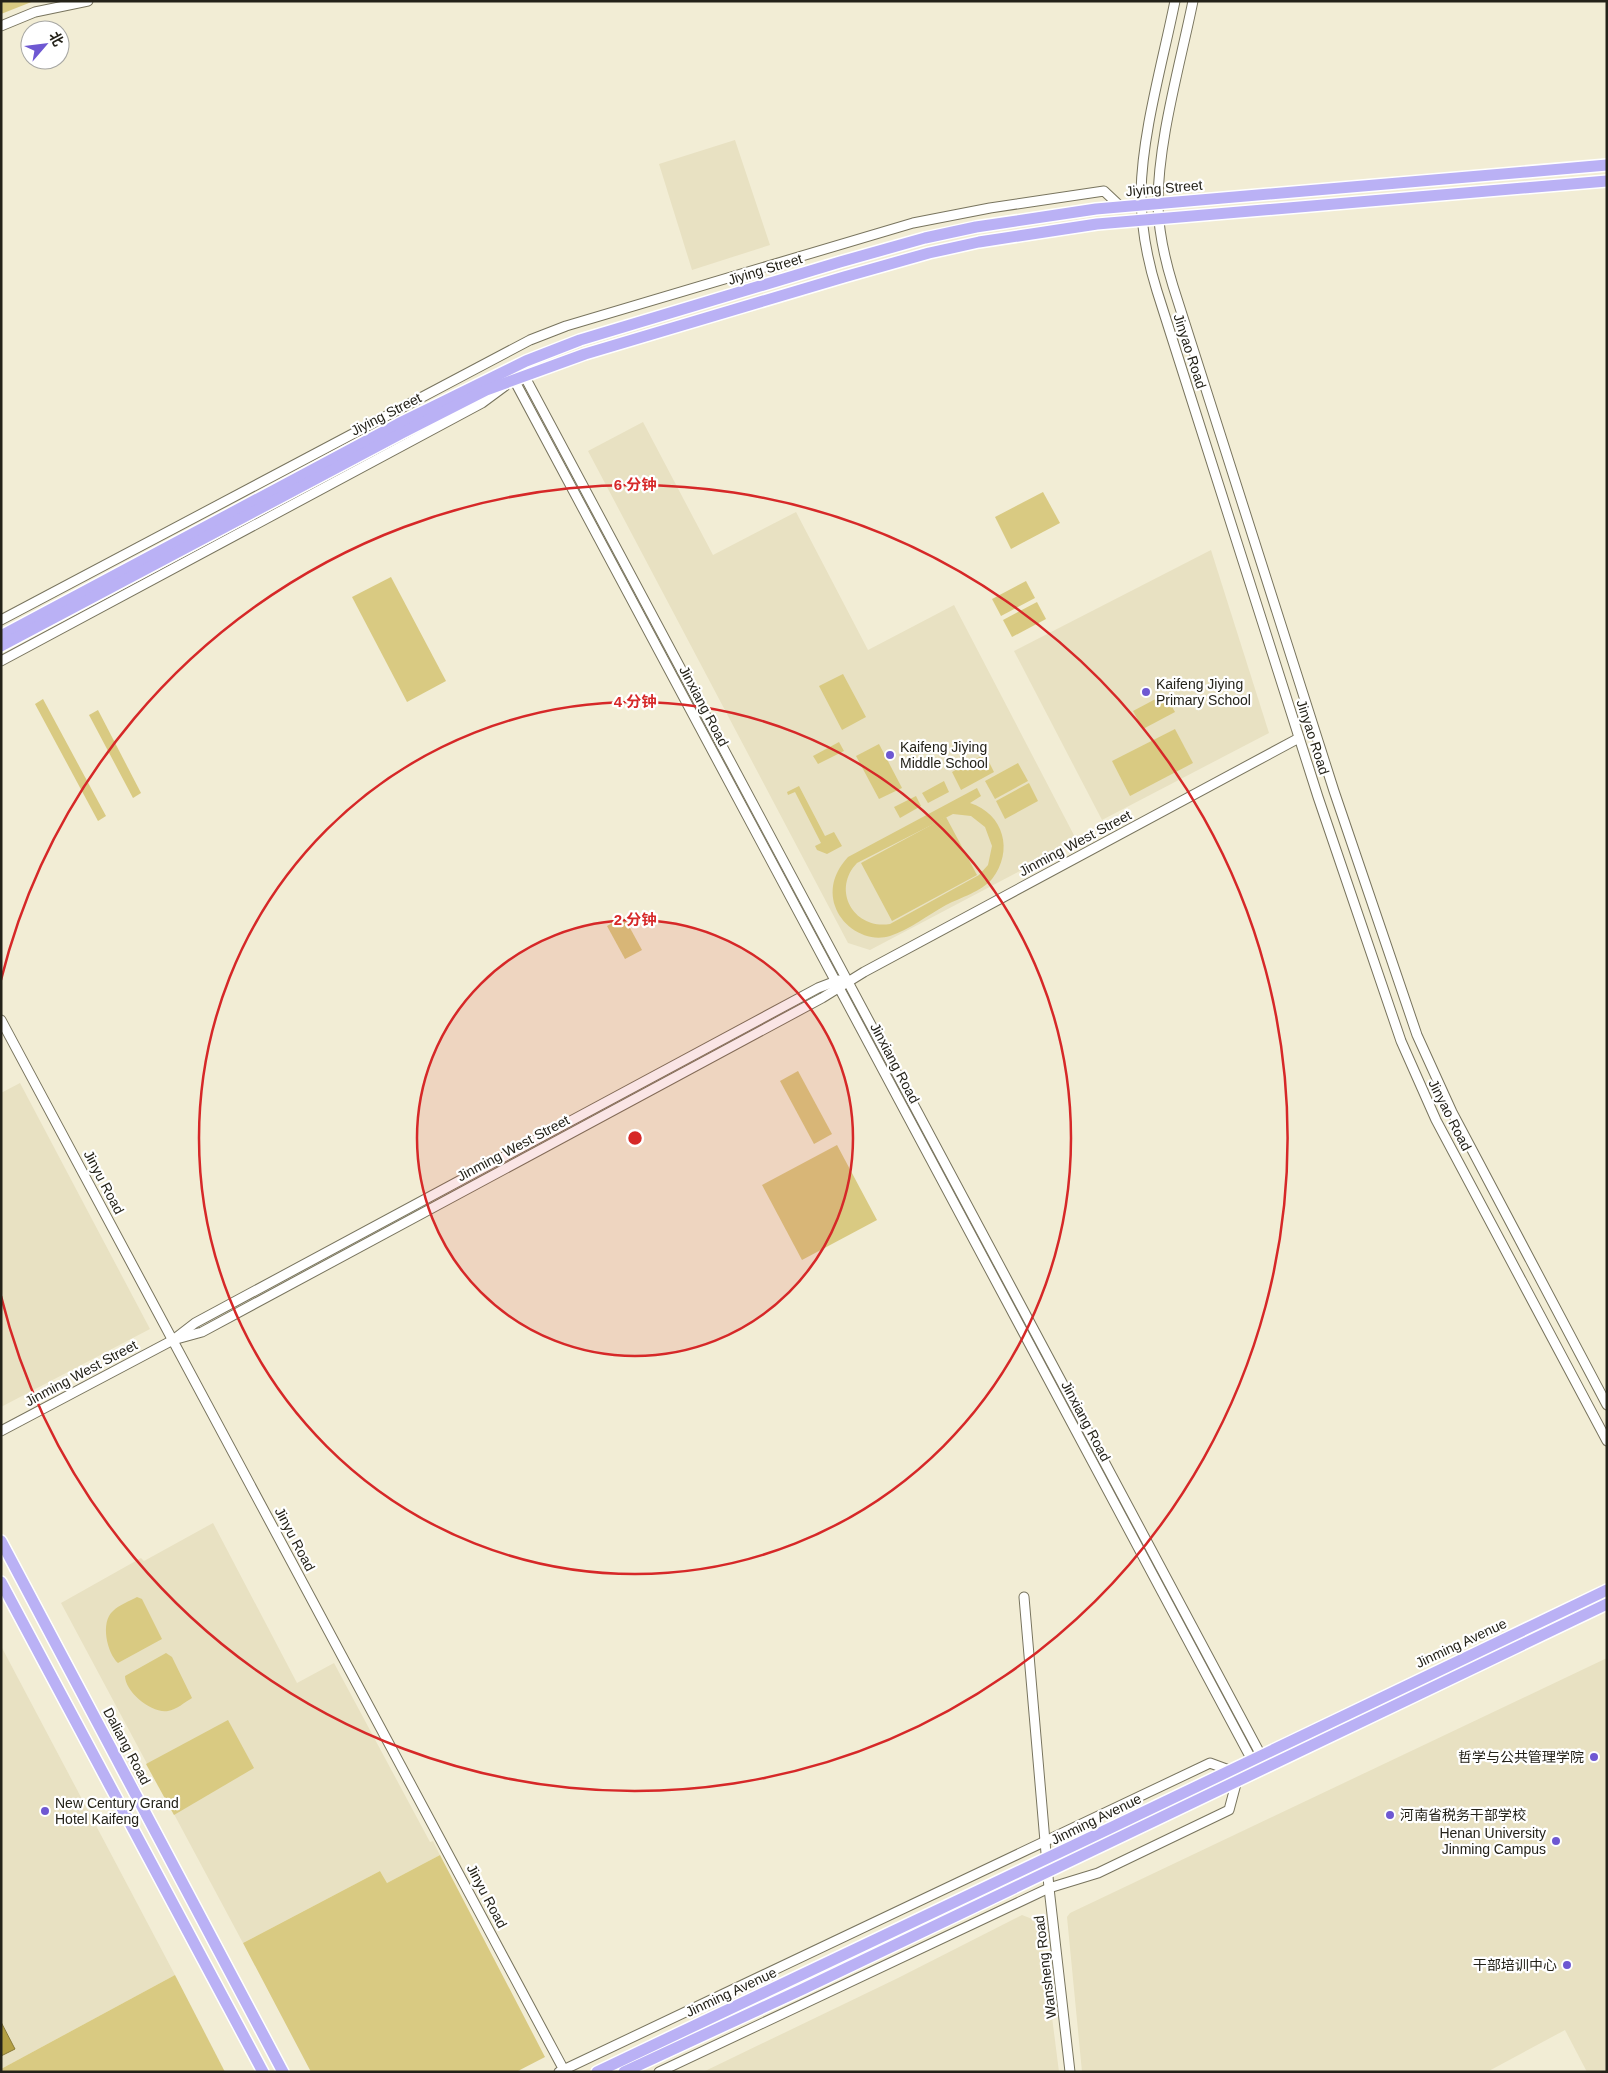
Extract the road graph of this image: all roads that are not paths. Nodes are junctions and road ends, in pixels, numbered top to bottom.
1 (88, 1) edge
2 (1176, 1) edge
3 (1193, 1) edge
4 (1, 26) edge
5 (1607, 165) edge
6 (1607, 181) edge
7 (1158, 203) junction
8 (1142, 205) junction
9 (1122, 206) junction
10 (1159, 219) junction
11 (1142, 220) junction
12 (516, 372) junction
13 (1, 620) edge
14 (1, 636) edge
15 (1, 646) edge
16 (1, 661) edge
17 (1299, 738) junction
18 (847, 980) junction
19 (837, 985) junction
20 (1, 1020) edge
21 (173, 1340) junction
22 (1607, 1405) edge
23 (1, 1431) edge
24 (1607, 1441) edge
25 (1, 1541) edge
26 (1, 1582) edge
27 (1607, 1590) edge
28 (1024, 1597) dead end
29 (1607, 1604) edge
30 (1256, 1757) junction
31 (1262, 1768) junction
32 (1229, 1770) junction
33 (1238, 1780) junction
34 (1046, 1840) junction
35 (1047, 1860) junction
36 (1048, 1872) junction
37 (1049, 1888) junction
38 (563, 2071) edge
39 (263, 2072) edge
40 (283, 2072) edge
41 (598, 2072) edge
42 (624, 2072) edge
43 (660, 2072) edge
44 (1070, 2072) edge

1 - 4 street
2 - 8 street, Jinyao Road
3 - 7 street, Jinyao Road
5 - 7 main road, Jiying Street
6 - 10 main road, Jiying Street
7 - 8 main road, Jiying Street
7 - 10 street, Jinyao Road
8 - 9 main road, Jiying Street
8 - 11 street, Jinyao Road
9 - 12 main road, Jiying Street
9 - 13 street
10 - 11 main road, Jiying Street
10 - 22 street, Jinyao Road
11 - 12 main road, Jiying Street
11 - 17 street, Jinyao Road
12 - 14 main road, Jiying Street
12 - 15 main road, Jiying Street
12 - 16 street
12 - 18 street, Jinxiang Road
12 - 19 street, Jinxiang Road
17 - 18 street, Jinming West Street
17 - 24 street, Jinyao Road
18 - 19 street, Jinming West Street
18 - 30 street, Jinxiang Road
19 - 21 street, Jinming West Street
19 - 30 street, Jinxiang Road
20 - 21 street, Jinyu Road
21 - 23 street, Jinming West Street
21 - 38 street, Jinyu Road
25 - 40 main road, Daliang Road
26 - 39 main road
27 - 30 main road, Jinming Avenue
28 - 34 street, Wansheng Road
29 - 31 main road, Jinming Avenue
30 - 31 street, Jinxiang Road
30 - 32 main road, Jinming Avenue
31 - 33 main road, Jinming Avenue
32 - 34 street
32 - 35 main road, Jinming Avenue
33 - 36 main road, Jinming Avenue
33 - 37 street
34 - 35 street, Wansheng Road
34 - 38 street
35 - 36 street, Wansheng Road
35 - 41 main road, Jinming Avenue
36 - 37 street, Wansheng Road
36 - 42 main road, Jinming Avenue
37 - 43 street
37 - 44 street, Wansheng Road

